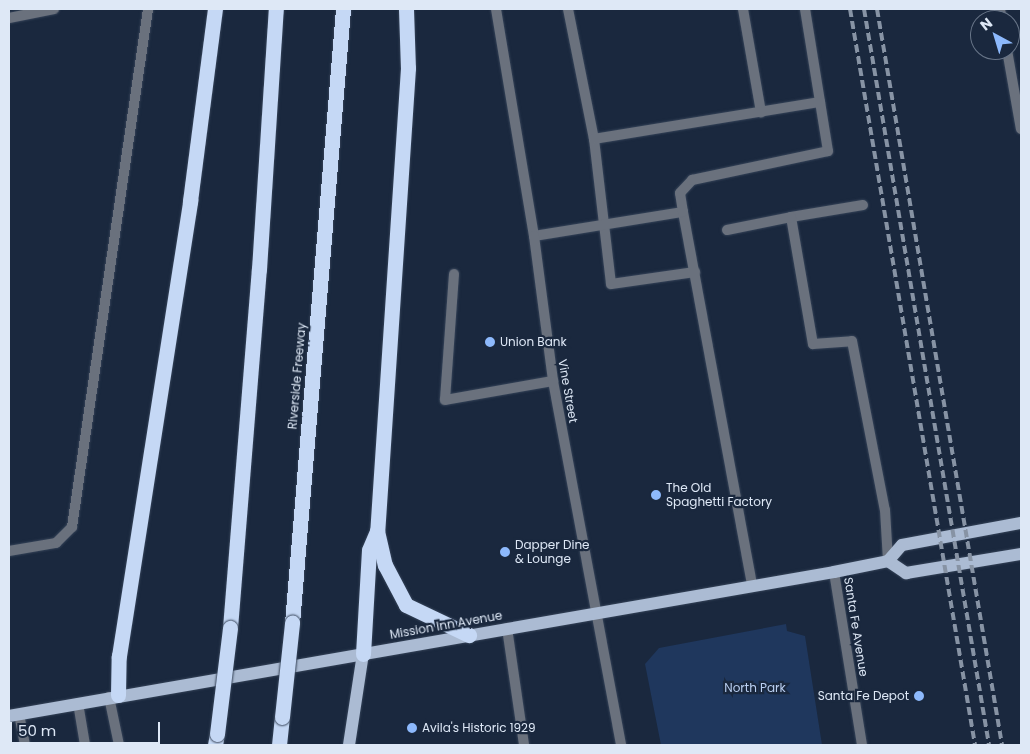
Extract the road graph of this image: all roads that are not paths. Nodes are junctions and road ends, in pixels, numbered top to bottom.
1 (54, 9) edge
2 (148, 9) edge
3 (215, 9) edge
4 (276, 9) edge
5 (344, 9) edge
6 (406, 9) edge
7 (496, 9) edge
8 (568, 9) edge
9 (743, 9) edge
10 (805, 9) edge
11 (9, 18) edge
12 (1009, 60) edge
13 (820, 102) junction
14 (761, 112) junction
15 (1021, 130) edge
16 (594, 139) junction
17 (863, 205) dead end
18 (683, 212) junction
19 (791, 218) junction
20 (603, 224) junction
21 (727, 230) dead end
22 (534, 236) junction
23 (695, 272) junction
24 (454, 274) dead end
25 (553, 381) junction
26 (1021, 523) edge
27 (377, 532) junction
28 (9, 551) edge
29 (1021, 554) edge
30 (888, 561) junction
31 (834, 572) junction
32 (752, 585) junction
33 (597, 612) junction
34 (507, 628) junction
35 (469, 635) junction
36 (363, 654) junction
37 (113, 696) junction
38 (78, 703) junction
39 (14, 715) edge
40 (216, 740) edge
41 (25, 745) edge
42 (85, 745) edge
43 (119, 745) edge
44 (279, 745) edge
45 (349, 745) edge
46 (524, 745) edge
47 (621, 745) edge
48 (862, 745) edge

1 - 11 street
2 - 28 street
3 - 37 highway
4 - 40 highway, bridge
5 - 44 highway, Riverside Freeway, bridge
6 - 27 highway
7 - 22 street, Vine Street
8 - 16 street
9 - 14 street
10 - 13 street
12 - 15 street
13 - 14 street
13 - 18 street
14 - 16 street
16 - 20 street
17 - 19 street
18 - 20 street
18 - 23 street
19 - 21 street
19 - 30 street
20 - 22 street
20 - 23 street
22 - 25 street, Vine Street
23 - 32 street
24 - 25 street
25 - 33 street, Vine Street
26 - 30 main road
27 - 35 highway
27 - 36 highway
29 - 30 main road
30 - 31 main road, Mission Inn Avenue
31 - 32 main road, Mission Inn Avenue
31 - 48 street, Santa Fe Avenue
32 - 33 main road, Mission Inn Avenue
33 - 34 main road, Mission Inn Avenue
33 - 47 street, Vine Street
34 - 35 main road, Mission Inn Avenue
34 - 46 street
35 - 36 main road, Mission Inn Avenue
36 - 37 main road, Mission Inn Avenue
36 - 45 main road
37 - 38 main road, Mission Inn Avenue
37 - 43 street
38 - 39 main road, Mission Inn Avenue
38 - 42 street
39 - 41 street

